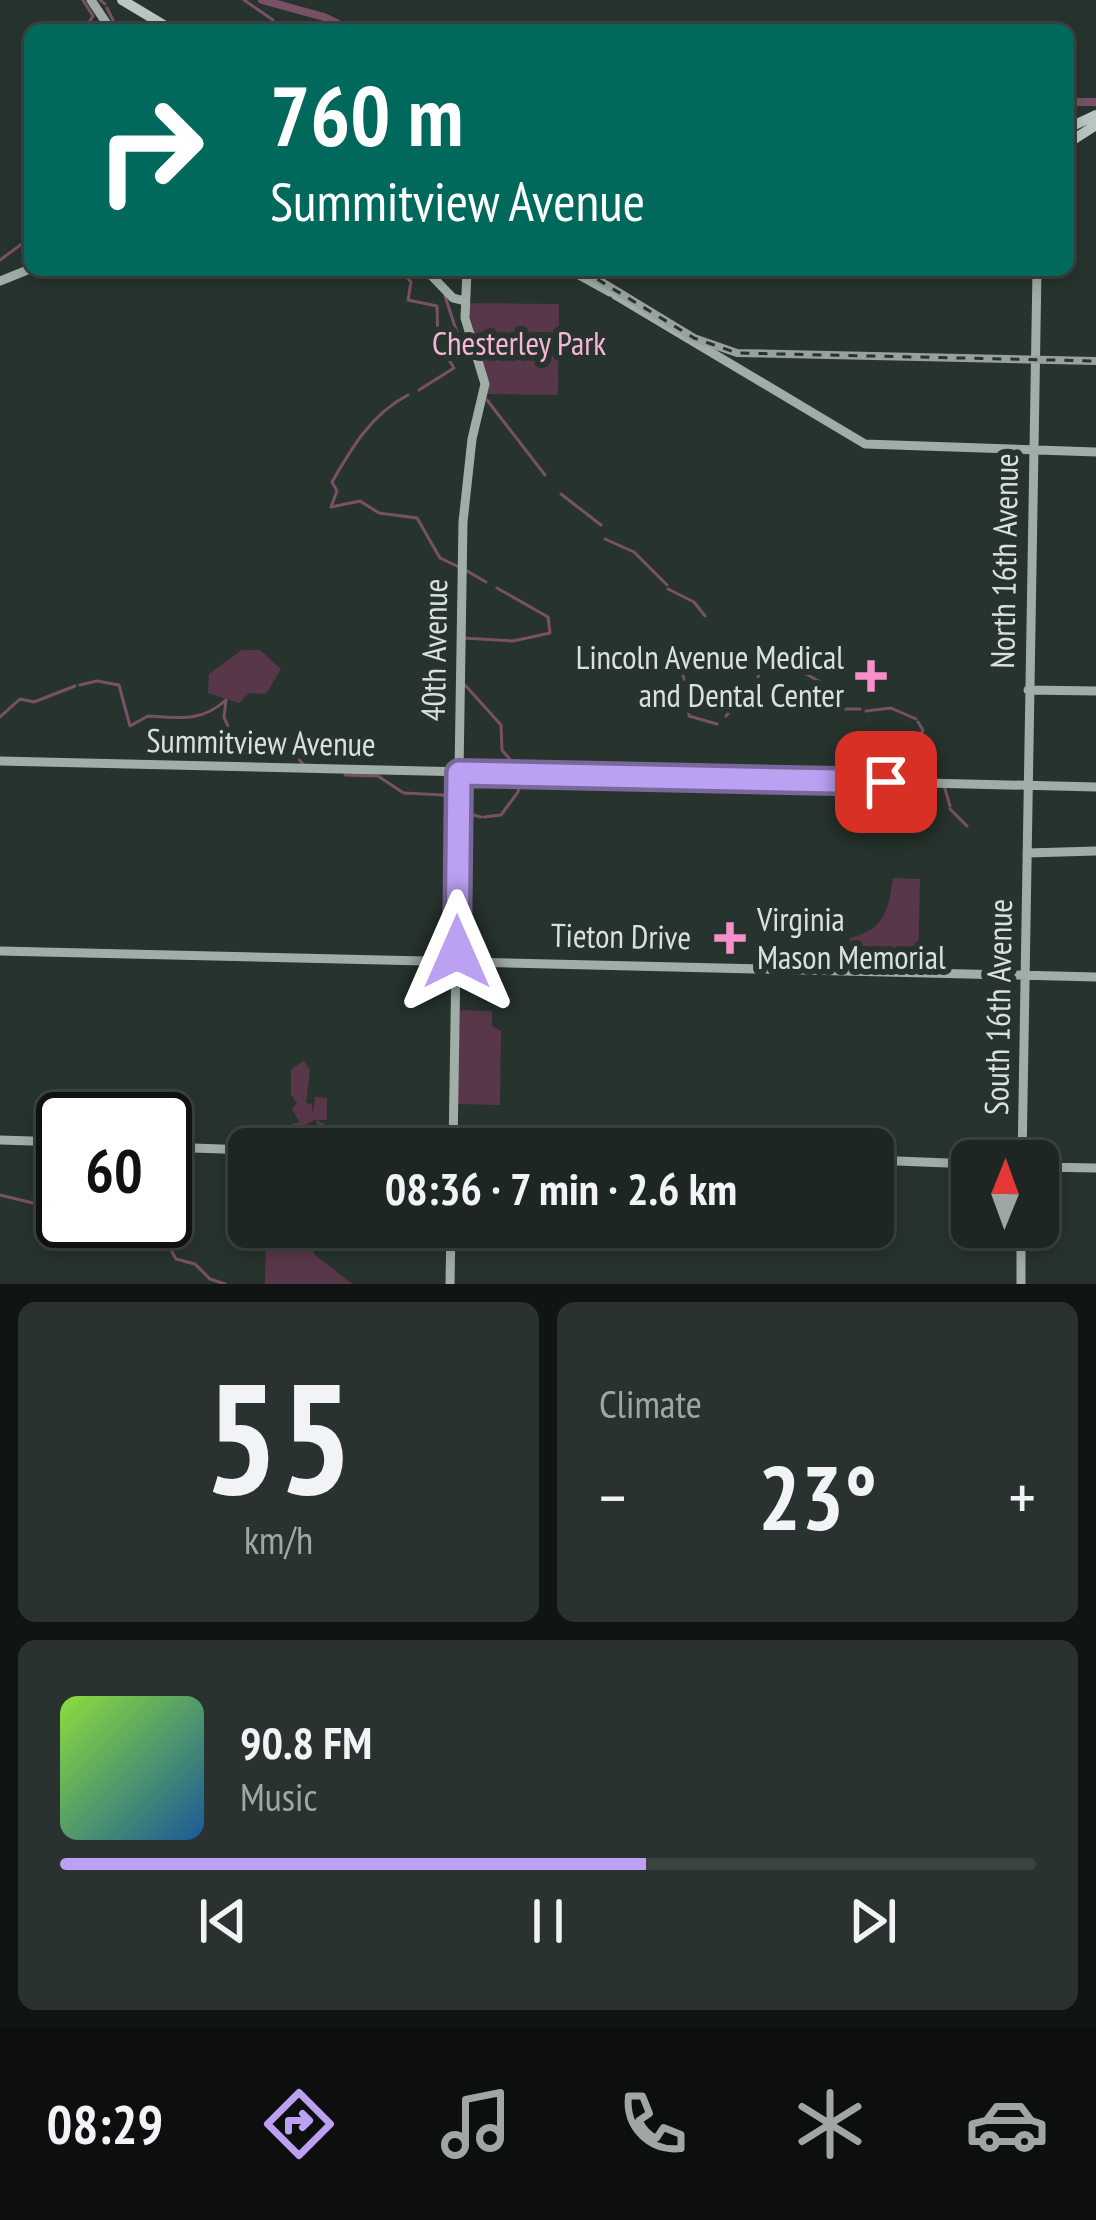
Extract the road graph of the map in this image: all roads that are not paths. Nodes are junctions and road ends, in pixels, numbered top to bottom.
1 (125, 0) edge
2 (164, 24) edge
3 (431, 276) edge
4 (465, 276) edge
5 (582, 276) edge
6 (1037, 276) edge
7 (465, 301) junction
8 (1033, 451) junction
9 (1096, 452) edge
10 (1028, 690) junction
11 (1096, 691) edge
12 (0, 761) edge
13 (459, 773) junction
14 (1028, 786) junction
15 (1096, 787) edge
16 (1096, 851) edge
17 (1027, 853) junction
18 (0, 951) edge
19 (457, 961) junction
20 (1025, 976) junction
21 (1096, 977) edge
22 (453, 1128) edge
23 (0, 1140) edge
24 (1022, 1140) edge
25 (36, 1141) edge
26 (192, 1148) edge
27 (228, 1149) edge
28 (894, 1161) edge
29 (951, 1164) edge
30 (1059, 1167) edge
31 (1096, 1168) edge
32 (451, 1248) edge
33 (1021, 1248) edge
34 (450, 1284) edge
35 (1021, 1284) edge

1 - 2 highway
3 - 7 main road
4 - 7 main road, 40th Avenue
5 - 8 main road
6 - 8 main road, North 16th Avenue
7 - 13 main road, 40th Avenue
8 - 9 main road
8 - 10 main road, North 16th Avenue
10 - 11 main road
10 - 14 main road, North 16th Avenue
12 - 13 main road, Summitview Avenue
13 - 14 main road, Summitview Avenue
13 - 19 main road, 40th Avenue
14 - 15 main road, Summitview Avenue
14 - 17 main road, North 16th Avenue
16 - 17 main road
17 - 20 main road, South 16th Avenue
18 - 19 main road, Tieton Drive
19 - 20 main road, Tieton Drive
19 - 22 main road, 40th Avenue
20 - 21 main road, Tieton Drive
20 - 24 main road, South 16th Avenue
23 - 25 main road
26 - 27 main road
28 - 29 main road
30 - 31 main road
32 - 34 main road
33 - 35 main road

